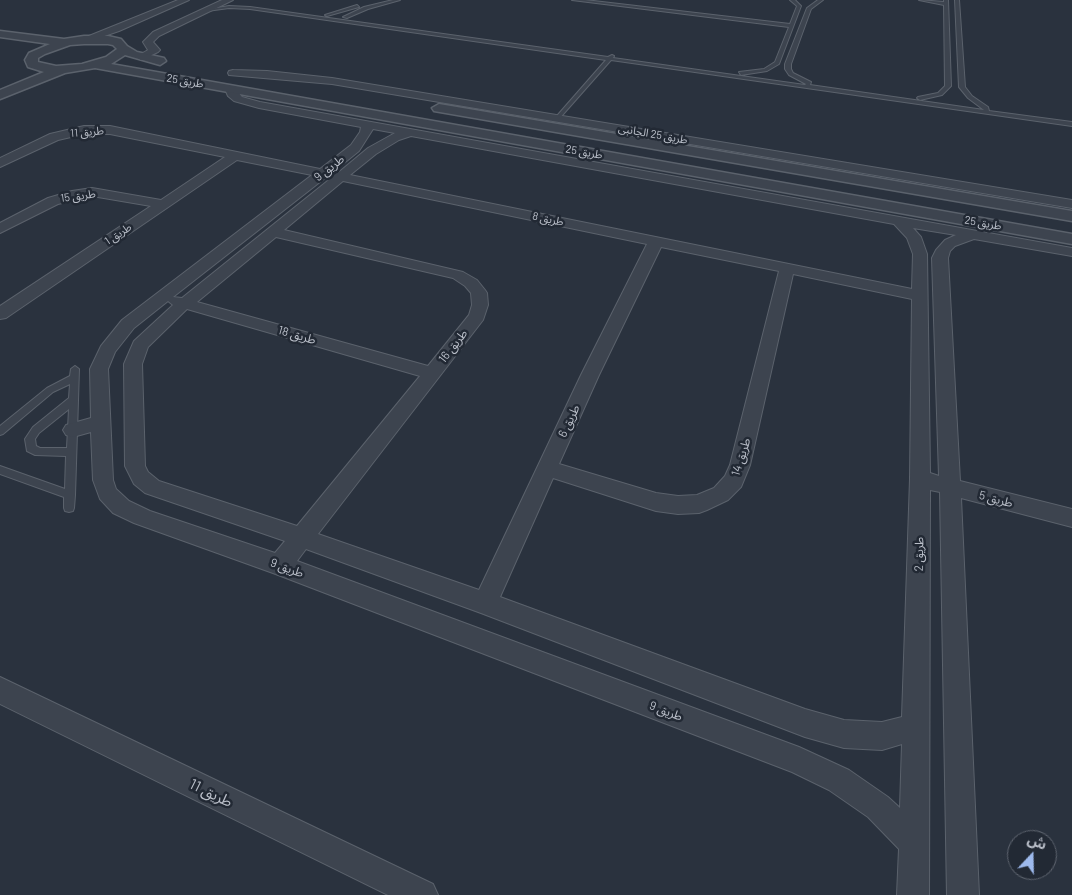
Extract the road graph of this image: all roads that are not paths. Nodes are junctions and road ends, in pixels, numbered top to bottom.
1 (185, 0) edge
2 (214, 0) edge
3 (229, 0) edge
4 (242, 0) edge
5 (379, 0) edge
6 (398, 0) edge
7 (574, 0) edge
8 (792, 0) edge
9 (821, 0) edge
10 (921, 0) edge
11 (957, 0) edge
12 (636, 1) edge
13 (946, 2) edge
14 (372, 6) junction
15 (639, 8) junction
16 (207, 10) junction
17 (327, 15) junction
18 (345, 18) junction
19 (804, 22) junction
20 (373, 23) junction
21 (793, 23) junction
22 (946, 24) junction
23 (959, 25) junction
24 (146, 30) dead end
25 (0, 34) edge
26 (84, 40) junction
27 (68, 42) junction
28 (785, 44) junction
29 (123, 45) junction
30 (795, 45) junction
31 (20, 52) dead end
32 (142, 57) junction
33 (611, 57) junction
34 (32, 60) junction
35 (178, 64) dead end
36 (96, 65) junction
37 (68, 70) junction
38 (214, 70) dead end
39 (19, 72) dead end
40 (726, 73) junction
41 (741, 73) junction
42 (808, 85) junction
43 (230, 89) junction
44 (0, 95) edge
45 (896, 97) junction
46 (920, 98) junction
47 (445, 104) junction
48 (987, 110) junction
49 (558, 118) junction
50 (1072, 120) edge
51 (368, 124) junction
52 (1072, 124) edge
53 (411, 132) junction
54 (178, 144) joint
55 (236, 155) junction
56 (0, 163) edge
57 (807, 166) junction
58 (333, 174) junction
59 (802, 190) junction
60 (162, 204) junction
61 (1072, 204) edge
62 (1072, 216) edge
63 (898, 220) junction
64 (0, 230) edge
65 (274, 232) junction
66 (972, 234) junction
67 (1072, 240) edge
68 (656, 242) junction
69 (1072, 252) edge
70 (787, 268) junction
71 (918, 295) junction
72 (162, 297) junction
73 (185, 304) junction
74 (0, 314) edge
75 (432, 373) junction
76 (74, 399) junction
77 (100, 423) junction
78 (72, 430) junction
79 (0, 431) edge
80 (72, 452) junction
81 (547, 468) junction
82 (0, 470) edge
83 (920, 479) junction
84 (950, 487) junction
85 (70, 496) junction
86 (69, 508) dead end
87 (1072, 518) edge
88 (301, 537) junction
89 (280, 565) junction
90 (485, 603) junction
91 (0, 690) edge
92 (915, 726) junction
93 (915, 844) junction
94 (422, 895) edge
95 (913, 895) edge
96 (963, 895) edge

1 - 26 street
2 - 24 street
3 - 16 street
4 - 17 lane
5 - 17 lane
6 - 14 lane
7 - 15 lane
8 - 21 lane
9 - 19 lane
10 - 13 lane
11 - 23 lane
12 - 15 lane
13 - 22 lane
14 - 18 lane
14 - 20 lane
15 - 21 lane
16 - 20 lane
16 - 32 street
17 - 18 lane
18 - 20 lane
19 - 21 lane
19 - 30 lane
20 - 33 lane
21 - 28 lane
22 - 23 lane
22 - 46 lane
23 - 48 lane
25 - 27 street
26 - 27 street, طريق 25
26 - 29 street, طريق 25
27 - 34 street
28 - 30 lane
28 - 41 lane
29 - 32 street, طريق 25
29 - 36 street
30 - 42 lane
31 - 34 street
32 - 35 street, طريق 25
33 - 40 lane
33 - 49 lane
34 - 37 street
34 - 39 street
36 - 37 street
36 - 43 street, طريق 25
37 - 44 street
38 - 47 street, طريق 25
40 - 41 lane
40 - 42 lane
41 - 42 lane
42 - 45 lane
43 - 51 street
43 - 59 street, طريق 25
45 - 46 lane
45 - 48 lane
46 - 48 lane
47 - 49 street, طريق 25 الجانبى
47 - 57 street, طريق 25
48 - 50 lane
48 - 52 lane
49 - 57 street, طريق 25 الجانبى
51 - 53 street
51 - 58 street, طريق 9
53 - 58 street, طريق 9
53 - 63 street
54 - 55 street, طريق 8
54 - 56 street, طريق 11
55 - 58 street, طريق 8
55 - 60 street, طريق 1
57 - 59 street
57 - 61 street, طريق 25 الجانبى
57 - 62 street, طريق 25
58 - 65 street, طريق 9
58 - 68 street, طريق 8
58 - 72 street, طريق 9
59 - 67 street, طريق 25
60 - 64 street, طريق 15
60 - 74 street, طريق 1
63 - 66 street
63 - 71 street, طريق 2
65 - 73 street, طريق 9
65 - 75 street, طريق 16
66 - 69 street
66 - 84 street
68 - 70 street, طريق 8
68 - 81 street, طريق 6
70 - 71 street, طريق 8
70 - 81 street, طريق 14
71 - 83 street, طريق 2
72 - 73 street, طريق 18
72 - 77 street, طريق 9
73 - 75 street, طريق 18
73 - 88 street, طريق 9
75 - 88 street, طريق 16
76 - 78 lane
76 - 79 lane
76 - 80 lane
77 - 78 street
77 - 89 street, طريق 9
78 - 80 lane
80 - 85 lane
81 - 90 street, طريق 6
82 - 85 lane
83 - 84 street, طريق 5
83 - 92 street, طريق 2
84 - 87 street, طريق 5
84 - 96 street
85 - 86 lane
88 - 89 street, طريق 16
88 - 90 street, طريق 9
89 - 93 street, طريق 9
90 - 92 street, طريق 9
91 - 94 street, طريق 11
92 - 93 street, طريق 2
93 - 95 street, طريق 2

